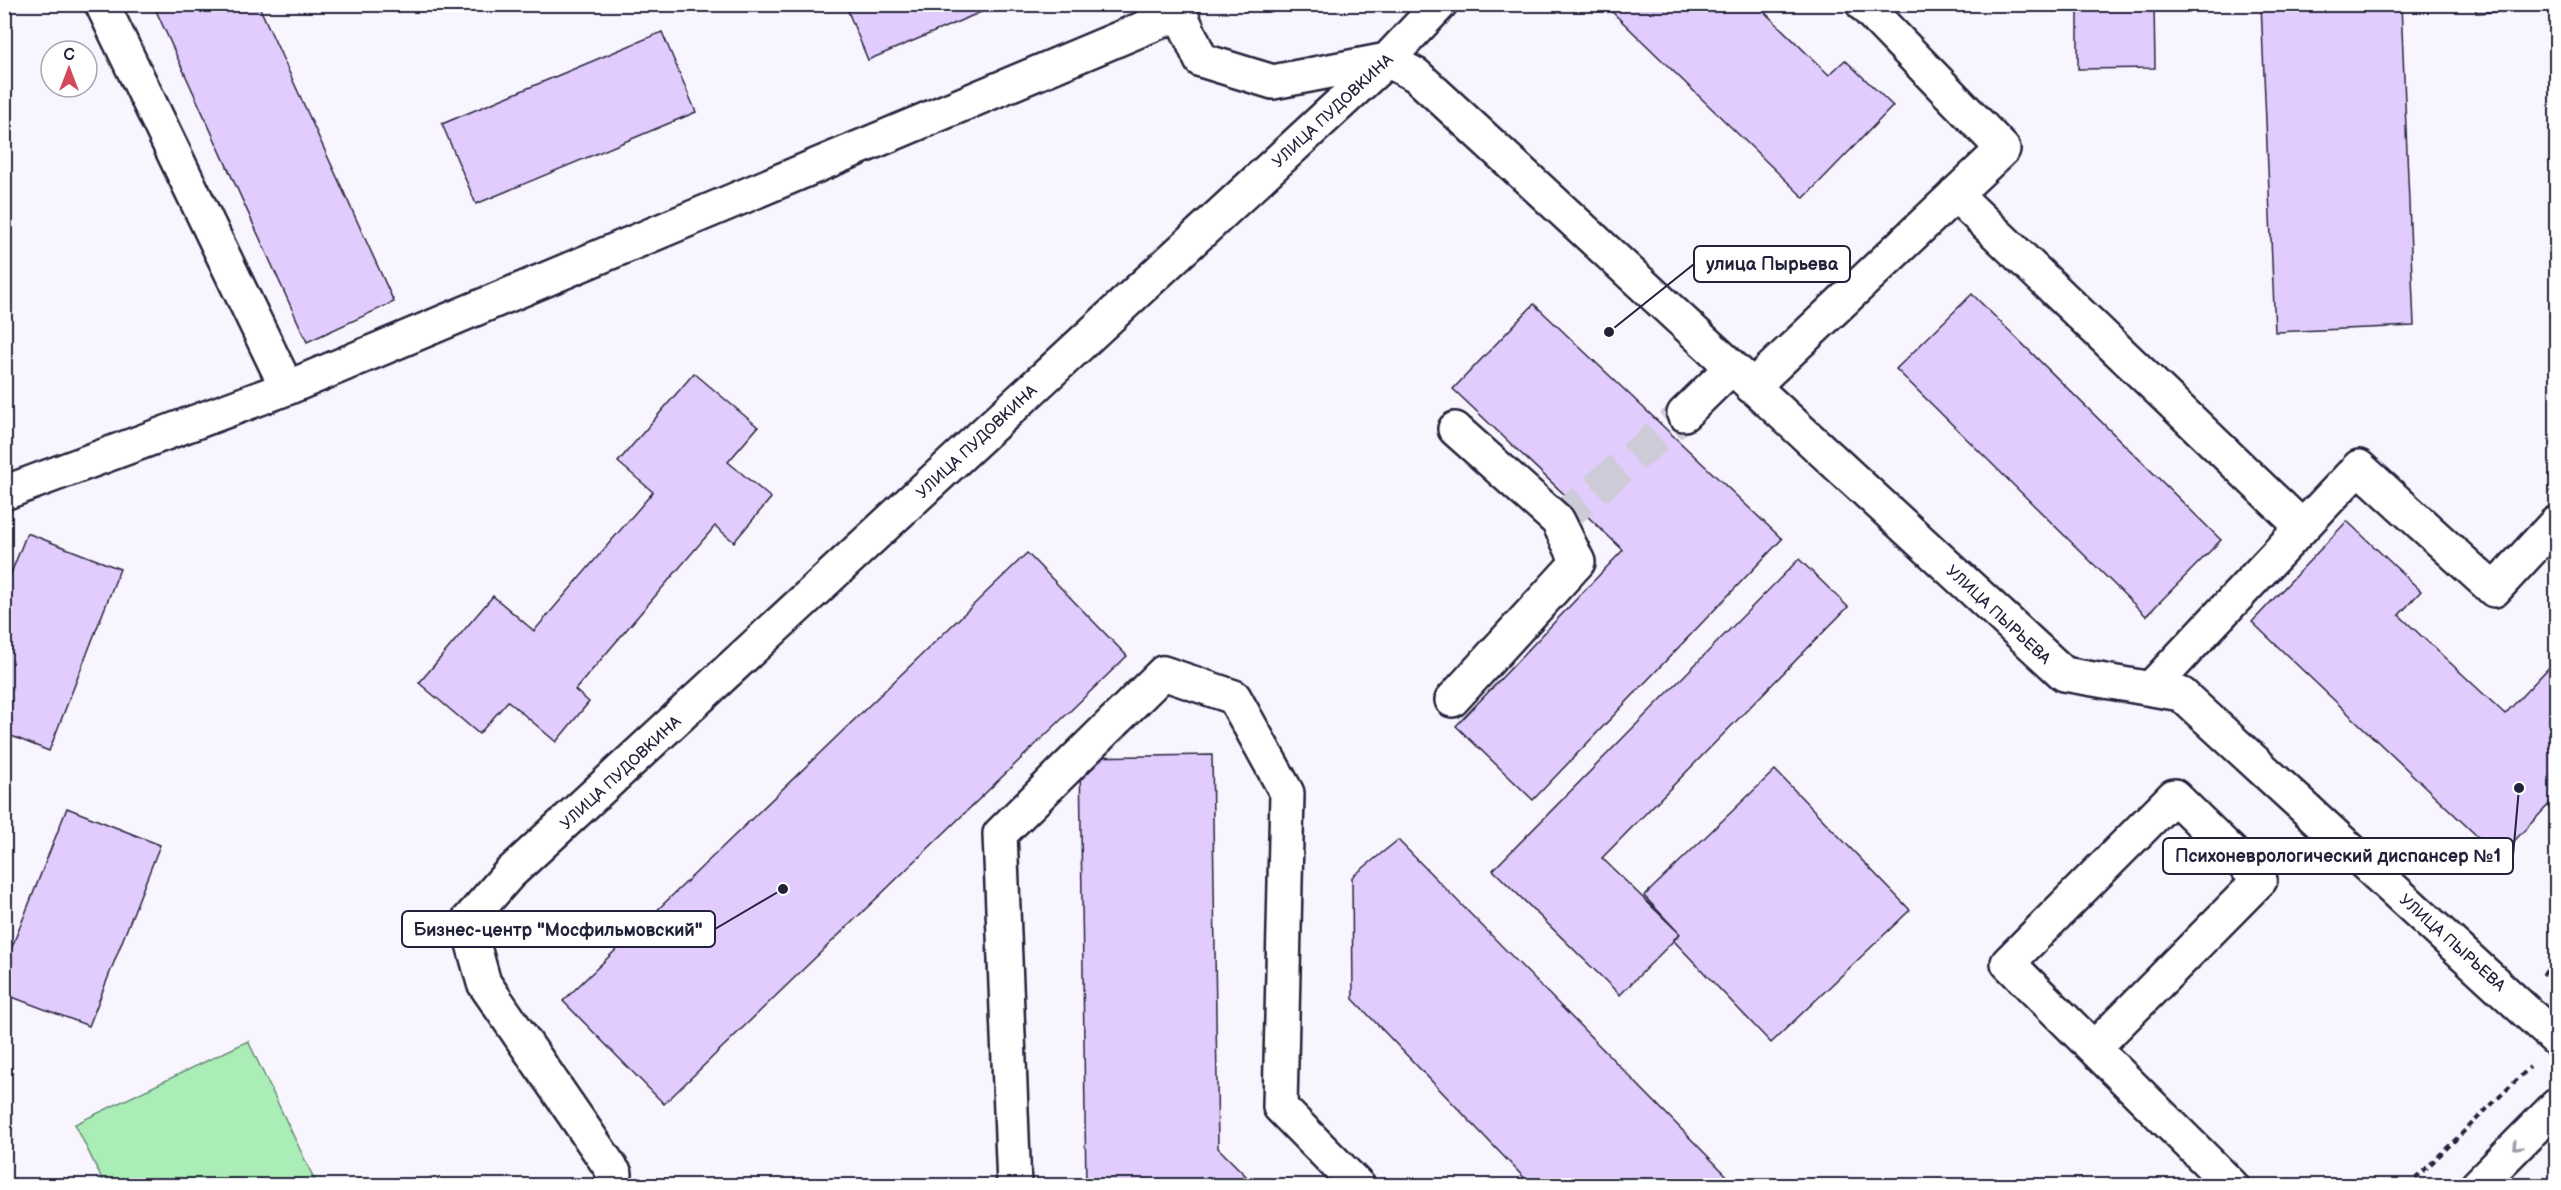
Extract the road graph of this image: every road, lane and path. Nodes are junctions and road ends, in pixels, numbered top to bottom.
1 (102, 4) edge
2 (1440, 4) edge
3 (1863, 4) edge
4 (1178, 9) edge
5 (1387, 60) junction
6 (1955, 194) junction
7 (1742, 377) junction
8 (287, 388) junction
9 (1684, 414) tunnel mouth
10 (1455, 429) dead end
11 (4, 493) edge
12 (2556, 523) edge
13 (2302, 527) junction
14 (2151, 688) junction
15 (1452, 700) dead end
16 (2556, 1039) edge
17 (2094, 1048) junction
18 (2535, 1063) dead end
19 (2556, 1107) edge
20 (611, 1182) edge
21 (1014, 1185) edge
22 (1358, 1185) edge
23 (2232, 1185) edge
24 (2408, 1185) edge
25 (2477, 1185) edge

1 - 8 street
2 - 5 street, УЛИЦА ПУДОВКИНА
3 - 6 street
4 - 5 street
4 - 8 street
5 - 7 street, УЛИЦА ПЫРЬЕВА
5 - 20 street, УЛИЦА ПУДОВКИНА
6 - 7 street
6 - 13 street
7 - 9 street
7 - 14 street, УЛИЦА ПЫРЬЕВА
8 - 11 street
10 - 15 street
12 - 13 street
13 - 14 street
14 - 16 street, УЛИЦА ПЫРЬЕВА
17 - 17 street
17 - 23 street
18 - 24 path
19 -> 25 street
21 - 22 street

